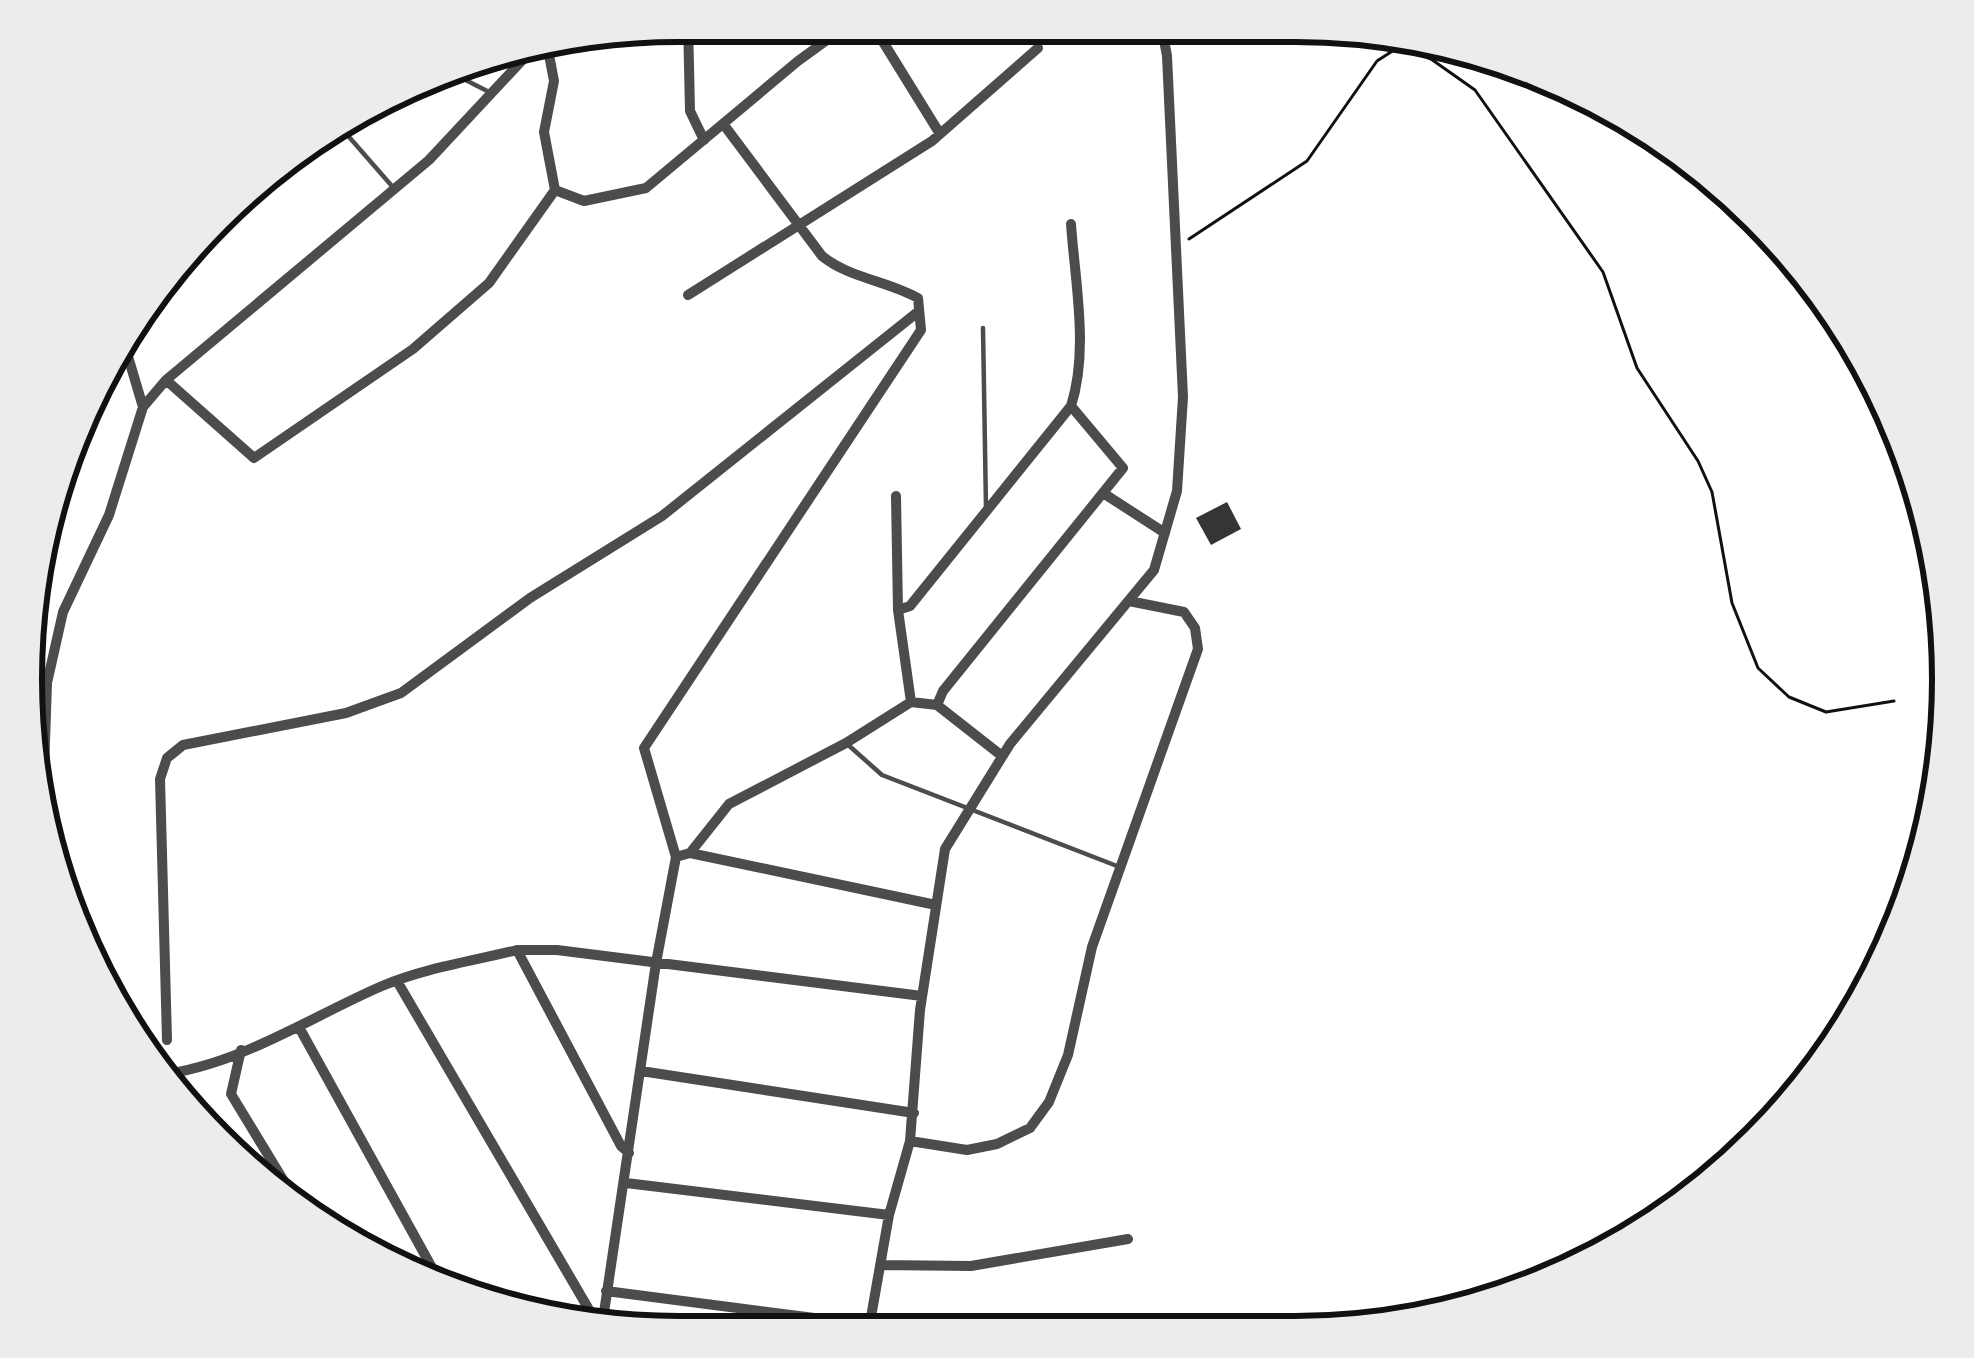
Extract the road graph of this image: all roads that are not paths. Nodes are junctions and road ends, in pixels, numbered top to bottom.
1 (688, 42) edge
2 (825, 42) edge
3 (883, 42) edge
4 (1164, 42) edge
5 (1038, 48) dead end
6 (548, 56) edge
7 (522, 62) edge
8 (464, 80) edge
9 (491, 94) junction
10 (724, 124) junction
11 (940, 134) junction
12 (347, 135) edge
13 (704, 140) junction
14 (394, 188) junction
15 (555, 190) junction
16 (797, 223) junction
17 (1072, 224) dead end
18 (688, 295) dead end
19 (919, 311) junction
20 (983, 328) dead end
21 (128, 358) edge
22 (166, 380) junction
23 (1072, 406) junction
24 (143, 407) junction
25 (1103, 493) junction
26 (896, 496) dead end
27 (986, 512) junction
28 (1165, 533) junction
29 (1129, 601) junction
30 (898, 610) junction
31 (911, 701) junction
32 (937, 705) junction
33 (45, 742) edge
34 (846, 743) junction
35 (1002, 757) junction
36 (969, 811) junction
37 (690, 853) junction
38 (676, 857) junction
39 (1120, 868) junction
40 (936, 905) junction
41 (517, 950) junction
42 (656, 962) junction
43 (398, 981) junction
44 (922, 996) junction
45 (300, 1029) junction
46 (167, 1040) dead end
47 (241, 1050) junction
48 (641, 1071) junction
49 (178, 1072) edge
50 (914, 1113) junction
51 (910, 1141) junction
52 (629, 1153) junction
53 (281, 1176) edge
54 (626, 1183) junction
55 (890, 1215) junction
56 (1128, 1239) dead end
57 (880, 1265) junction
58 (432, 1267) edge
59 (606, 1291) junction
60 (591, 1310) edge
61 (602, 1312) edge
62 (775, 1316) edge
63 (871, 1316) edge

1 - 13 street
2 - 10 street
3 - 11 street
4 - 28 street
5 - 11 street
6 - 15 street
7 - 9 street
8 - 9 lane
9 - 14 street
10 - 13 street
10 - 16 street
11 - 16 street
12 - 14 lane
13 - 15 street
14 - 22 street
15 - 22 street
16 - 18 street
16 - 19 street
17 - 23 street
19 - 38 street
19 - 46 street
20 - 27 lane
21 - 24 street
22 - 24 street
23 - 25 street
23 - 27 street
24 - 33 street
25 - 28 street
25 - 32 street
26 - 30 street
27 - 30 street
28 - 29 street
29 - 35 street
29 - 39 street
30 - 31 street
31 - 32 street
31 - 34 street
32 - 35 street
34 - 36 lane
34 - 37 street
35 - 36 street
36 - 39 lane
36 - 40 street
37 - 38 street
37 - 40 street
38 - 42 street
39 - 51 street
40 - 44 street
41 - 42 street
41 - 43 street
41 - 52 street
42 - 44 street
42 - 48 street
43 - 45 street
43 - 60 street
44 - 50 street
45 - 47 street
45 - 58 street
47 - 49 street
47 - 53 street
48 - 50 street
48 - 52 street
50 - 51 street
51 - 55 street
52 - 54 street
54 - 55 street
54 - 59 street
55 - 57 street
56 - 57 street
57 - 63 street
59 - 61 street
59 - 62 street

